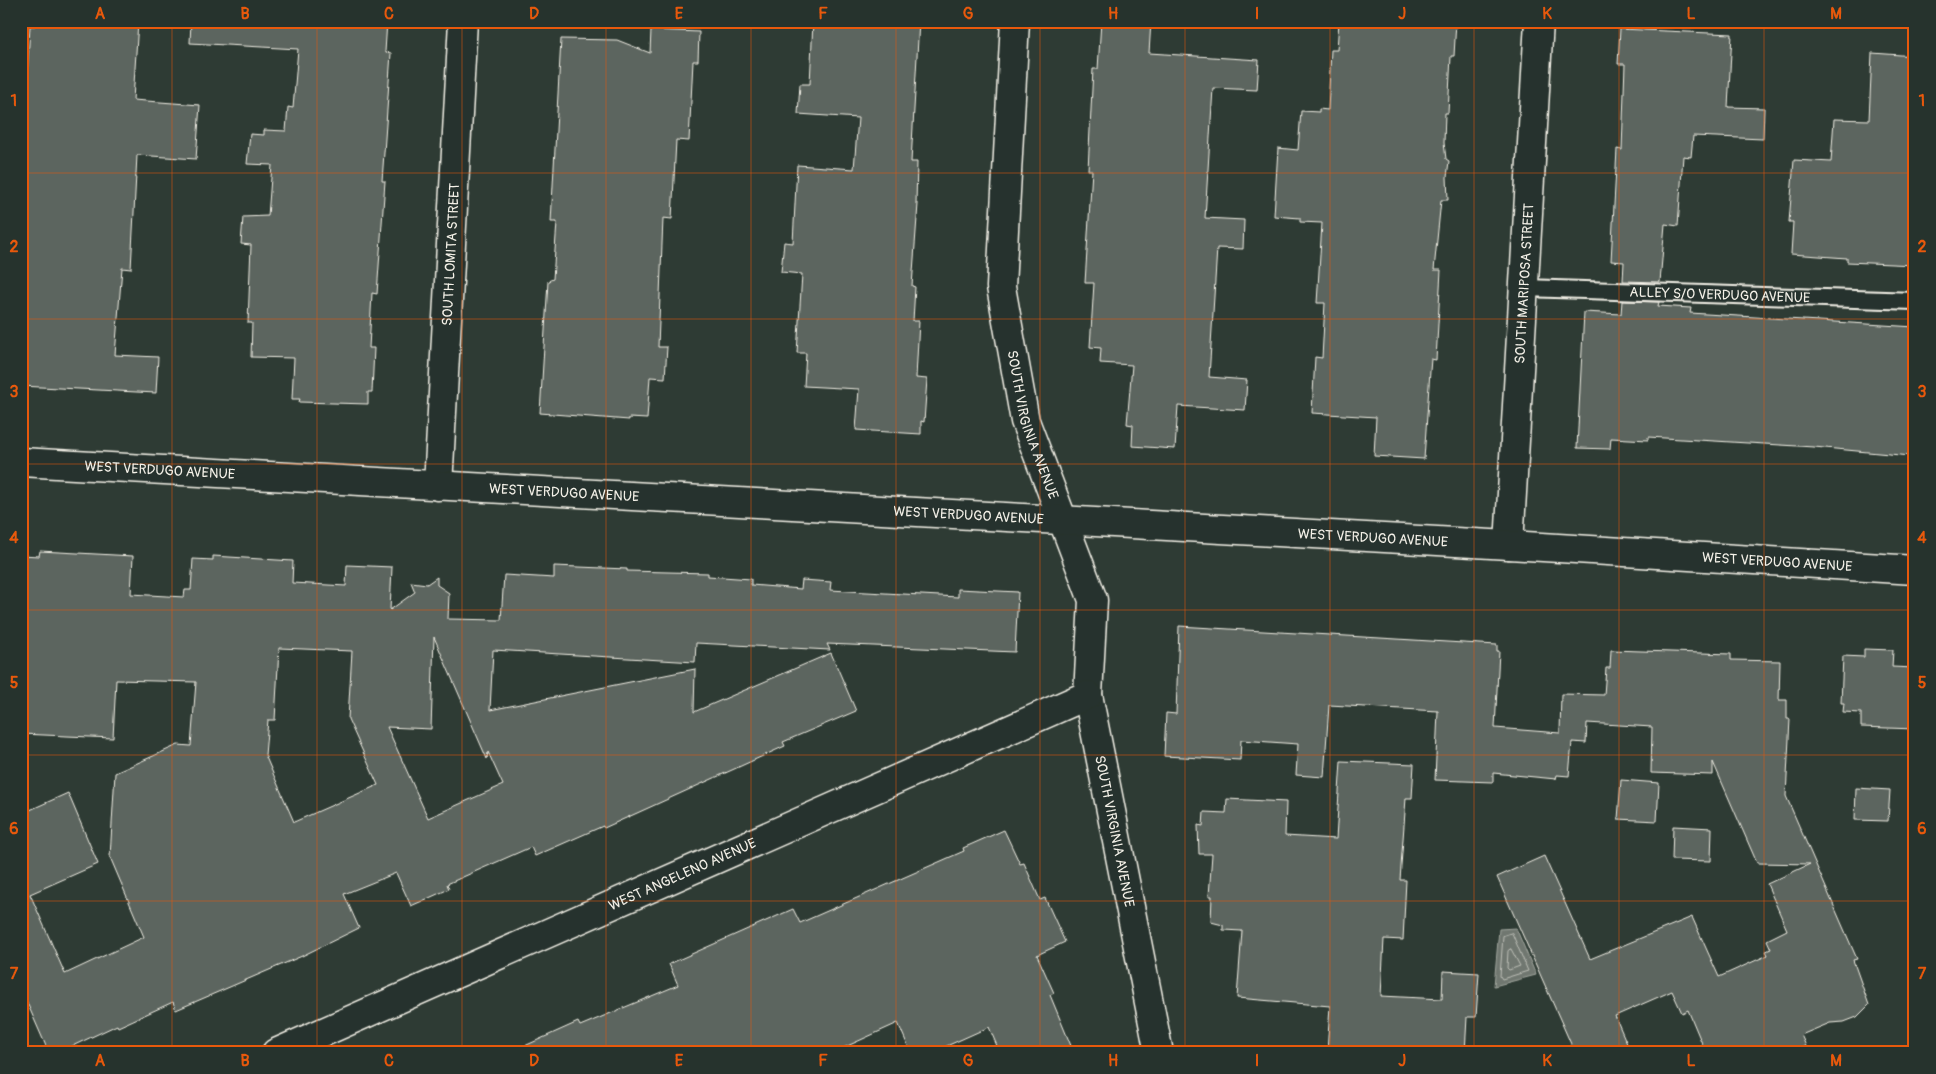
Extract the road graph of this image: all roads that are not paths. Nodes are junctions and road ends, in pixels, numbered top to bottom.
1 (463, 21) edge
2 (1015, 21) edge
3 (1539, 21) edge
4 (1525, 288) junction
5 (1915, 301) edge
6 (21, 462) edge
7 (438, 486) junction
8 (1062, 522) junction
9 (1509, 545) junction
10 (1915, 570) edge
11 (1088, 695) junction
12 (276, 1053) edge
13 (1159, 1053) edge

1 - 7 street, SOUTH LOMITA STREET
2 - 8 street, SOUTH VIRGINIA AVENUE
3 - 4 street, SOUTH MARIPOSA STREET
4 - 5 lane, ALLEY S/O VERDUGO AVENUE
4 - 9 street, SOUTH MARIPOSA STREET
6 - 7 street, WEST VERDUGO AVENUE
7 - 8 street, WEST VERDUGO AVENUE
8 - 9 street, WEST VERDUGO AVENUE
8 - 11 street, SOUTH VIRGINIA AVENUE
9 - 10 street, WEST VERDUGO AVENUE
11 - 12 street, WEST ANGELENO AVENUE
11 - 13 street, SOUTH VIRGINIA AVENUE

